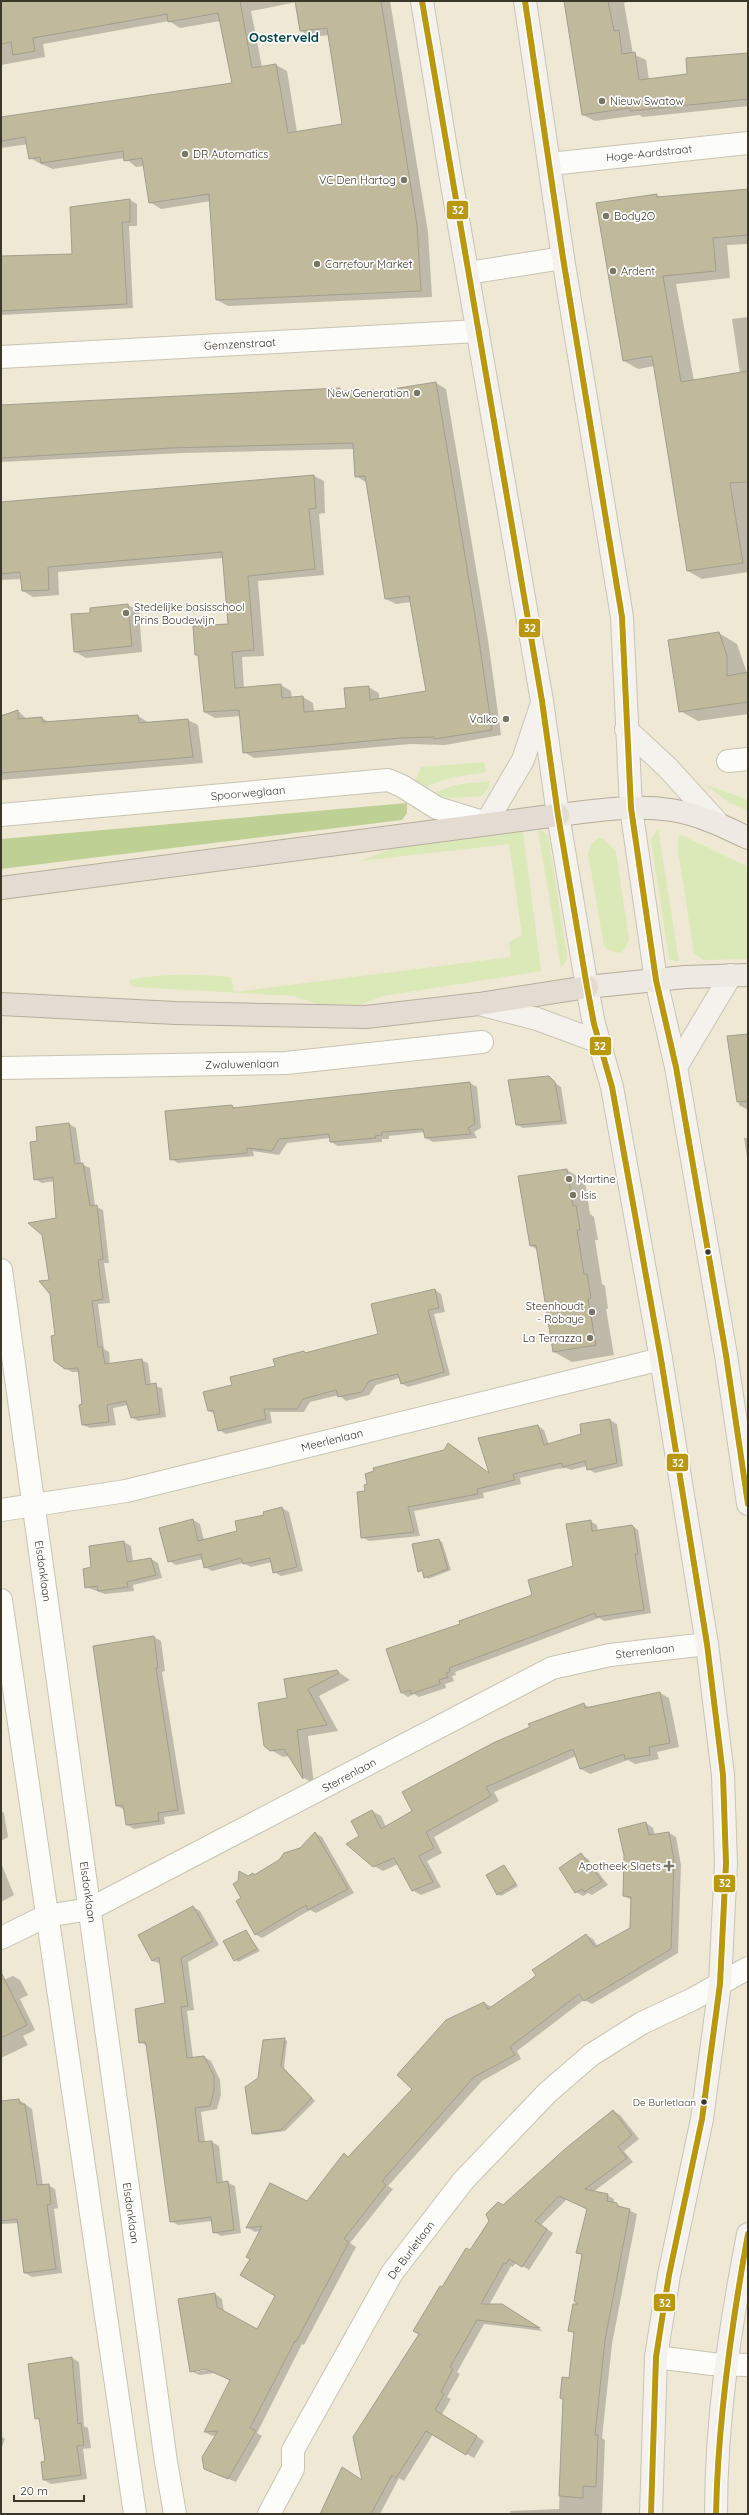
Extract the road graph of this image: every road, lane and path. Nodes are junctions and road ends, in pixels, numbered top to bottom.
1 (422, 1) edge
2 (525, 1) edge
3 (748, 143) edge
4 (550, 164) junction
5 (563, 258) junction
6 (468, 273) junction
7 (478, 331) junction
8 (1, 357) edge
9 (542, 701) junction
10 (626, 729) junction
11 (631, 808) junction
12 (1, 815) edge
13 (558, 815) junction
14 (717, 822) junction
15 (486, 823) junction
16 (748, 838) edge
17 (1, 888) edge
18 (739, 975) edge
19 (656, 980) junction
20 (587, 987) junction
21 (1, 1004) edge
22 (478, 1004) junction
23 (482, 1042) dead end
24 (599, 1042) junction
25 (676, 1067) junction
26 (1, 1068) edge
27 (1, 1270) edge
28 (661, 1359) junction
29 (748, 1504) edge
30 (34, 1506) junction
31 (1, 1510) edge
32 (1, 1600) edge
33 (707, 1644) junction
34 (90, 1909) junction
35 (46, 1916) junction
36 (1, 1938) edge
37 (748, 1968) edge
38 (720, 1984) junction
39 (748, 2234) edge
40 (656, 2357) junction
41 (725, 2364) junction
42 (748, 2365) edge
43 (135, 2514) edge
44 (176, 2514) edge
45 (269, 2514) edge
46 (651, 2514) edge
47 (716, 2514) edge

1 - 6 main road
2 - 4 main road
3 - 4 street, Hoge-Aardstraat
4 - 5 main road
5 - 6 street
5 - 10 main road
6 - 7 main road
7 - 8 street, Gemzenstraat
7 - 9 main road
9 - 13 main road
9 - 15 main road
10 - 11 main road
10 - 14 main road
11 - 13 main road
11 - 14 main road
11 - 19 main road
12 - 15 street, Spoorweglaan
13 - 15 highway
13 - 20 main road
14 - 16 main road
15 - 17 highway
18 - 19 main road
18 - 25 main road
19 - 20 main road
19 - 25 main road
20 - 22 highway
20 - 24 main road
21 - 22 highway
22 - 24 main road
23 - 26 street, Zwaluwenlaan
24 - 28 main road
25 - 29 main road
27 - 30 street, Elsdonklaan
28 - 30 street, Meerlenlaan
28 - 33 main road
30 - 31 street, Meerlenlaan
30 - 34 street, Elsdonklaan
32 - 35 street
33 - 34 street, Sterrenlaan
33 - 38 main road
34 - 35 street, Sterrenlaan
34 - 44 street, Elsdonklaan
35 - 36 street, Sterrenlaan
35 - 43 street
37 - 38 street, De Burletlaan
38 - 40 main road
38 - 45 street, De Burletlaan
39 - 41 main road
40 - 41 street
40 - 46 main road
41 - 42 street
41 - 47 main road

